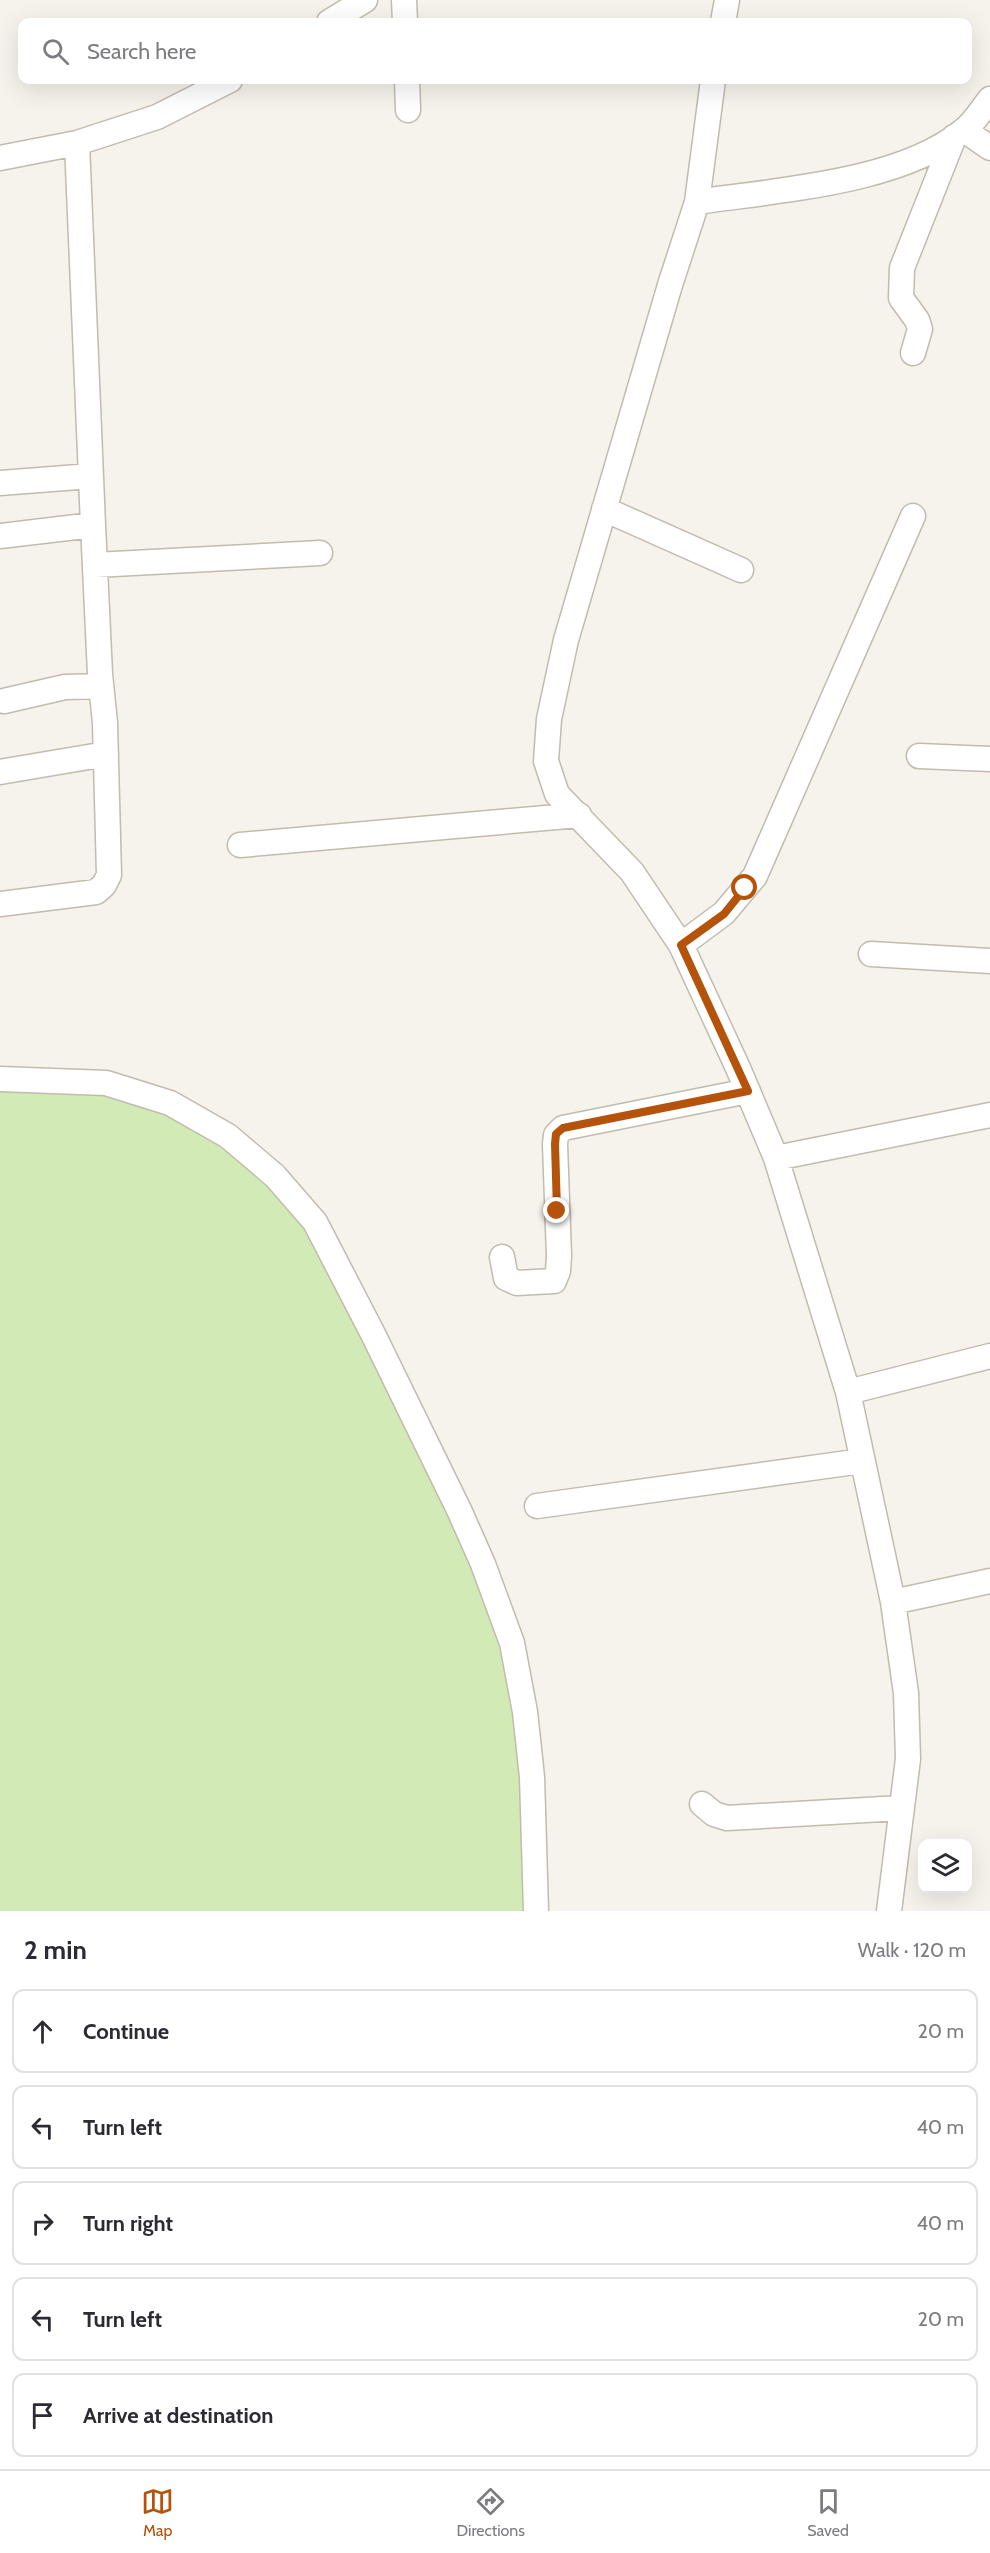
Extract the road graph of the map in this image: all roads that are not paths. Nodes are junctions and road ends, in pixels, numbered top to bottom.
1 (365, 0) edge
2 (404, 0) edge
3 (727, 0) edge
4 (336, 18) edge
5 (405, 18) edge
6 (724, 18) edge
7 (222, 84) edge
8 (407, 84) edge
9 (712, 84) edge
10 (990, 99) edge
11 (408, 110) dead end
12 (959, 133) junction
13 (77, 143) junction
14 (990, 148) edge
15 (0, 158) edge
16 (697, 202) junction
17 (913, 353) dead end
18 (91, 476) junction
19 (0, 483) edge
20 (604, 509) junction
21 (913, 516) dead end
22 (93, 525) junction
23 (0, 536) edge
24 (320, 554) dead end
25 (95, 565) junction
26 (741, 570) dead end
27 (101, 686) junction
28 (4, 701) dead end
29 (106, 754) junction
30 (919, 756) dead end
31 (990, 759) edge
32 (0, 772) edge
33 (579, 815) junction
34 (240, 845) dead end
35 (0, 904) edge
36 (681, 945) junction
37 (871, 954) dead end
38 (990, 961) edge
39 (0, 1079) edge
40 (748, 1091) junction
41 (990, 1115) edge
42 (776, 1158) junction
43 (502, 1257) dead end
44 (990, 1356) edge
45 (848, 1392) junction
46 (862, 1461) junction
47 (537, 1506) dead end
48 (990, 1581) edge
49 (893, 1602) junction
50 (702, 1804) dead end
51 (900, 1808) junction
52 (536, 1911) edge
53 (889, 1911) edge

1 - 4 street
2 - 5 street
3 - 6 street
7 - 13 street
8 - 11 street
9 - 16 street
10 - 12 street
12 - 14 street
12 - 16 street
12 - 17 street
13 - 15 street
13 - 18 street
16 - 20 street
18 - 19 street
18 - 22 street
20 - 26 street
20 - 33 street
21 - 36 street
22 - 23 street
22 - 25 street
24 - 25 street
25 - 27 street
27 - 28 street
27 - 29 street
29 - 32 street
29 - 35 street
30 - 31 street
33 - 34 street
33 - 36 street
36 - 40 street
37 - 38 street
39 - 52 street
40 - 42 street
40 - 43 street
41 - 42 street
42 - 45 street
44 - 45 street
45 - 46 street
46 - 47 street
46 - 49 street
48 - 49 street
49 - 51 street
50 - 51 street
51 - 53 street

